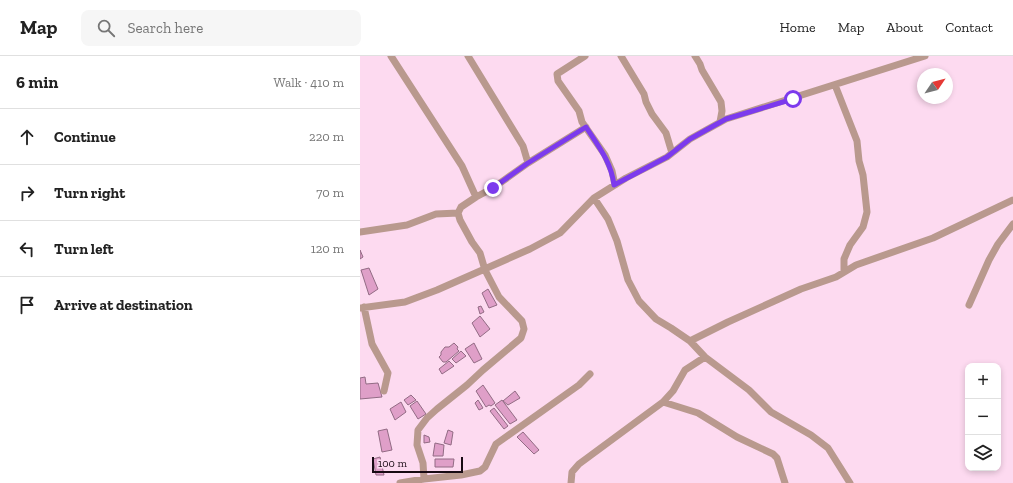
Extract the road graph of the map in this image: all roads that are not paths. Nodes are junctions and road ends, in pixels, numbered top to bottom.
1 (391, 56) edge
2 (468, 56) edge
3 (586, 56) edge
4 (621, 56) edge
5 (695, 56) edge
6 (925, 56) edge
7 (835, 85) junction
8 (720, 122) junction
9 (586, 127) junction
10 (672, 153) junction
11 (528, 163) junction
12 (614, 185) junction
13 (476, 197) junction
14 (594, 198) junction
15 (1013, 200) edge
16 (458, 213) junction
17 (1013, 224) edge
18 (360, 232) edge
19 (485, 270) junction
20 (844, 272) junction
21 (969, 305) dead end
22 (362, 307) edge
23 (690, 341) junction
24 (705, 357) junction
25 (590, 374) dead end
26 (384, 391) dead end
27 (663, 402) junction
28 (424, 479) junction
29 (400, 483) edge
30 (571, 483) edge
31 (785, 483) edge
32 (850, 483) edge

1 - 13 street
2 - 11 street
3 - 9 street
4 - 10 street
5 - 8 street
6 - 7 street
7 - 8 street
7 - 20 street
8 - 10 street
9 - 11 street
9 - 12 street
10 - 12 street
11 - 13 street
12 - 14 street
13 - 16 street
14 - 19 street
14 - 23 street
15 - 20 street
16 - 18 street
16 - 19 street
17 - 21 street
19 - 22 street
19 - 28 street
20 - 23 street
22 - 26 street
23 - 24 street
24 - 27 street
24 - 32 street
25 - 28 street
27 - 30 street
27 - 31 street
28 - 29 street

